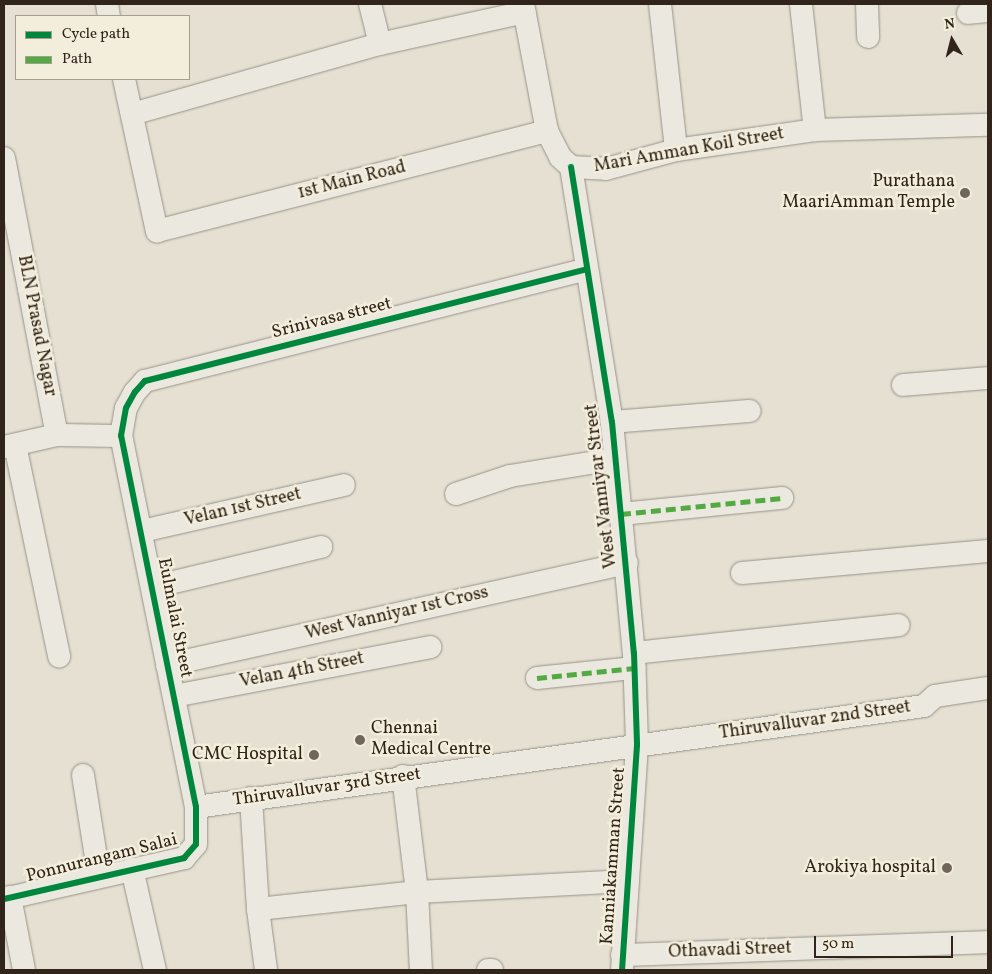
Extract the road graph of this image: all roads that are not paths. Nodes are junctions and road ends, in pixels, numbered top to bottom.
1 (370, 4) edge
2 (660, 4) edge
3 (801, 4) edge
4 (867, 4) edge
5 (524, 8) edge
6 (868, 37) dead end
7 (380, 44) junction
8 (124, 80) edge
9 (132, 114) junction
10 (988, 125) edge
11 (547, 130) junction
12 (815, 130) junction
13 (676, 150) junction
14 (4, 158) edge
15 (571, 167) junction
16 (585, 270) junction
17 (988, 378) edge
18 (903, 385) dead end
19 (750, 411) dead end
20 (612, 422) junction
21 (57, 435) junction
22 (121, 436) junction
23 (9, 446) edge
24 (614, 459) junction
25 (344, 485) dead end
26 (456, 494) dead end
27 (782, 498) dead end
28 (621, 514) junction
29 (142, 531) junction
30 (321, 547) dead end
31 (988, 551) edge
32 (627, 563) junction
33 (742, 573) dead end
34 (153, 587) junction
35 (900, 625) dead end
36 (430, 647) dead end
37 (59, 656) dead end
38 (634, 660) junction
39 (167, 665) junction
40 (537, 678) dead end
41 (988, 688) edge
42 (174, 696) junction
43 (637, 745) junction
44 (83, 775) dead end
45 (403, 776) junction
46 (251, 798) junction
47 (196, 807) junction
48 (132, 869) junction
49 (99, 876) junction
50 (628, 881) junction
51 (417, 892) junction
52 (7, 898) edge
53 (258, 909) junction
54 (988, 942) edge
55 (622, 963) edge
56 (24, 970) edge
57 (155, 970) edge
58 (266, 970) edge
59 (422, 970) edge

1 - 7 street
2 - 13 street
3 - 12 street
4 - 6 street
5 - 7 street
5 - 11 street
7 - 9 street
8 - 9 street
9 - 11 street, 1st Main Road
10 - 12 street, Mari Amman Koil Street
11 - 15 street
12 - 13 street, Mari Amman Koil Street
13 - 15 street, Mari Amman Koil Street
14 - 21 street, BLN Prasad Nagar
15 - 16 street, West Vanniyar Street
16 - 20 street, West Vanniyar Street
16 - 22 street, Srinivasa street
17 - 18 street
19 - 20 street
20 - 24 street, West Vanniyar Street
21 - 22 street
21 - 23 street
22 - 29 street, Eulmalai Street
23 - 37 street
24 - 26 street
24 - 28 street, West Vanniyar Street
25 - 29 street, Velan 1st Street
27 - 28 street
28 - 32 street, West Vanniyar Street
29 - 34 street, Eulmalai Street
30 - 34 street
31 - 33 street
32 - 38 street, West Vanniyar Street
32 - 39 street, West Vanniyar 1st Cross
34 - 39 street, Eulmalai Street
35 - 38 street
36 - 42 street, Velan 4th Street
38 - 40 street
38 - 43 street, West Vanniyar Street
39 - 42 street, Eulmalai Street
41 - 43 street, Thiruvalluvar 2nd Street
42 - 47 street, Eulmalai Street
43 - 45 street, Thiruvalluvar 3rd Street
43 - 50 street, Kanniakamman Street
44 - 49 street
45 - 46 street, Thiruvalluvar 3rd Street
45 - 51 street
46 - 47 street, Thiruvalluvar 3rd Street
46 - 53 street
47 - 48 street, Ponnurangam Salai
48 - 49 street, Ponnurangam Salai
48 - 57 street
49 - 52 street, Ponnurangam Salai
50 - 51 street
50 - 55 street, Kanniakamman Street
51 - 53 street
51 - 59 street
52 - 56 street
53 - 58 street
54 - 55 street, Othavadi Street

